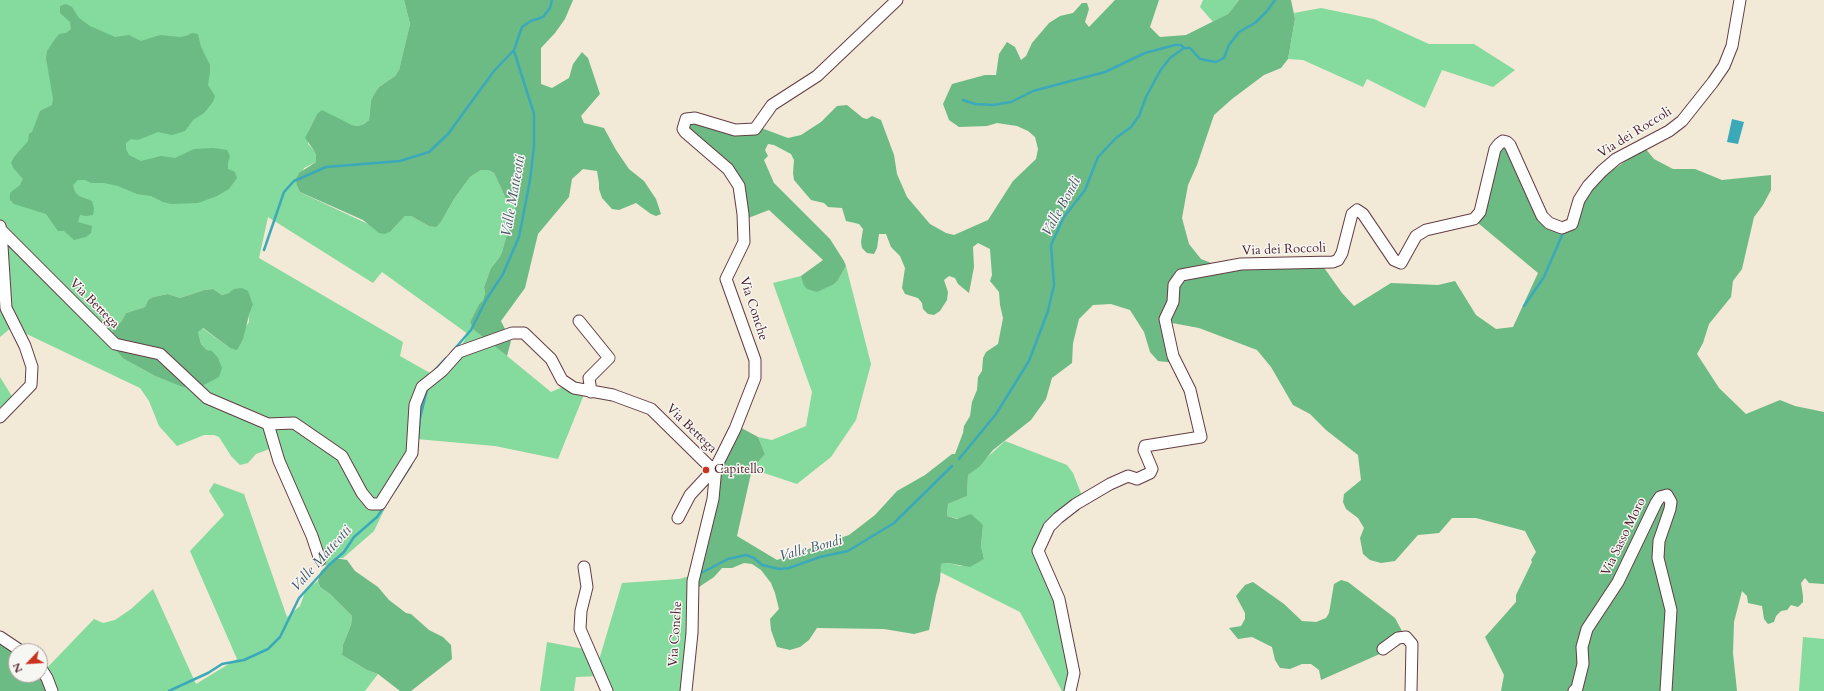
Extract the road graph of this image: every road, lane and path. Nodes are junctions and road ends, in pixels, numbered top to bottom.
1 (897, 0) edge
2 (1740, 0) edge
3 (1, 228) edge
4 (579, 321) dead end
5 (591, 392) junction
6 (0, 417) edge
7 (268, 424) junction
8 (716, 467) junction
9 (678, 518) dead end
10 (320, 560) dead end
11 (584, 567) dead end
12 (0, 637) edge
13 (9, 643) edge
14 (1384, 650) dead end
15 (48, 681) edge
16 (52, 691) edge
17 (607, 691) edge
18 (686, 691) edge
19 (1070, 691) edge
20 (1411, 691) edge
21 (1574, 691) edge
22 (1666, 691) edge

1 - 8 street, Via Conche
2 - 19 street, Via dei Roccoli
3 - 6 street, Via Bettega
3 - 7 street, Via Bettega
4 - 5 street
5 - 7 street, Via Bettega
5 - 8 street, Via Bettega
7 - 10 street
8 - 9 street
8 - 18 street, Via Conche
11 - 17 street
12 - 13 street
14 - 20 street
15 - 16 street
21 - 22 street, Via Sasso Moro

